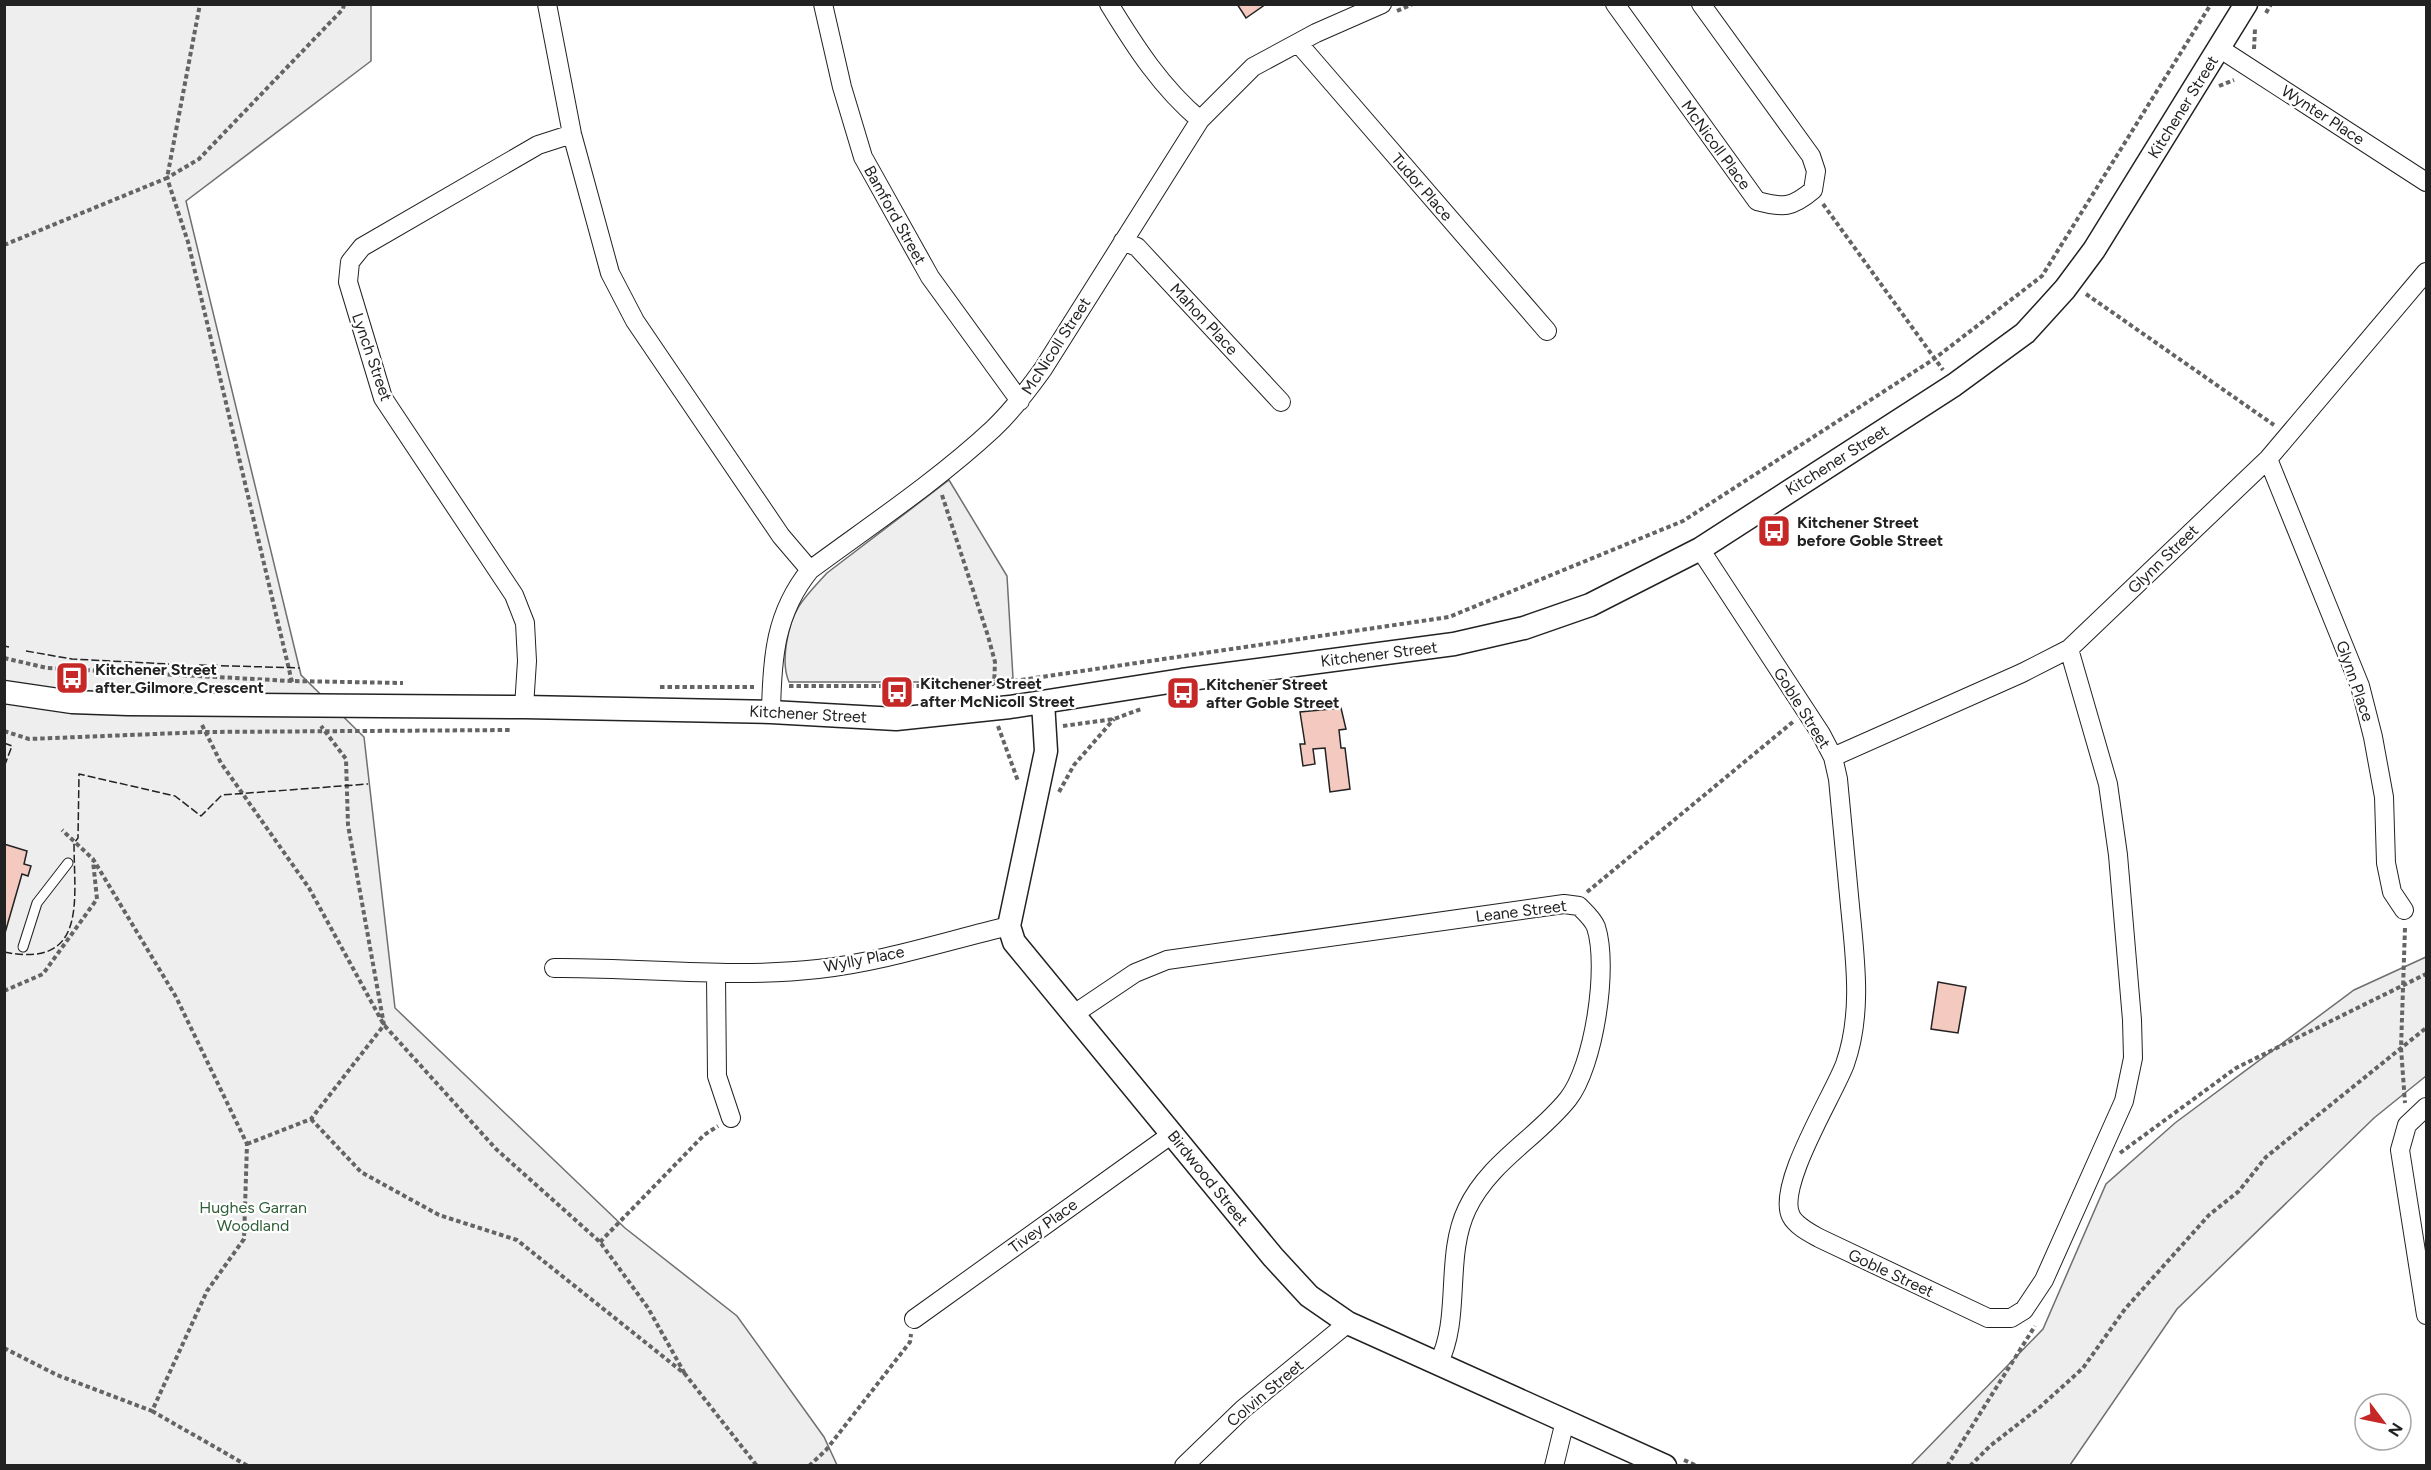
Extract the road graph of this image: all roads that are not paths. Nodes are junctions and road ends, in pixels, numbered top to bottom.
1 (548, 4) edge
2 (823, 4) edge
3 (1109, 4) edge
4 (1382, 4) edge
5 (1615, 4) edge
6 (1701, 4) edge
7 (2246, 4) edge
8 (1298, 43) junction
9 (2219, 48) junction
10 (1200, 120) junction
11 (572, 134) junction
12 (2427, 182) edge
13 (1124, 241) junction
14 (2427, 272) edge
15 (1547, 331) dead end
16 (1020, 401) junction
17 (1281, 402) dead end
18 (2268, 459) junction
19 (1700, 549) junction
20 (810, 570) junction
21 (2069, 649) junction
22 (4, 692) edge
23 (1043, 702) junction
24 (524, 707) junction
25 (771, 712) junction
26 (1833, 757) junction
27 (68, 863) dead end
28 (2404, 910) road end
29 (1009, 926) junction
30 (23, 946) dead end
31 (554, 968) dead end
32 (716, 975) junction
33 (1074, 1014) junction
34 (2427, 1107) edge
35 (731, 1118) road end
36 (1172, 1134) junction
37 (2427, 1315) edge
38 (914, 1319) road end
39 (1348, 1323) junction
40 (1438, 1364) junction
41 (1565, 1421) junction
42 (1184, 1466) edge
43 (1554, 1466) edge
44 (1665, 1466) edge

1 - 11 street
2 - 16 street, Bamford Street
3 - 10 street
4 - 8 street, McNicoll Street
5 - 6 street, McNicoll Place
7 - 9 street, Kitchener Street
8 - 10 street, McNicoll Street
8 - 15 street, Tudor Place
9 - 12 street, Wynter Place
9 - 19 street, Kitchener Street
10 - 13 street, McNicoll Street
11 - 20 street
11 - 24 street, Lynch Street
13 - 16 street, McNicoll Street
13 - 17 street, Mahon Place
14 - 18 street, Glynn Street
16 - 20 street, McNicoll Street
18 - 21 street, Glynn Street
18 - 28 street, Glynn Place
19 - 23 street, Kitchener Street
19 - 26 street, Goble Street
20 - 25 street, McNicoll Street
21 - 26 street, Glynn Street
21 - 26 street, Goble Street
22 - 24 street, Kitchener Street
23 - 25 street, Kitchener Street
23 - 29 street
24 - 25 street, Kitchener Street
27 - 30 lane
29 - 32 street, Wylly Place
29 - 33 street, Birdwood Street
31 - 32 street, Wylly Place
32 - 35 street
33 - 36 street, Birdwood Street
33 - 40 street, Leane Street
34 - 37 street
36 - 38 street, Tivey Place
36 - 39 street, Birdwood Street
39 - 40 street, Birdwood Street
39 - 42 street, Colvin Street
40 - 41 street, Birdwood Street
41 - 43 street
41 - 44 street, Birdwood Street

